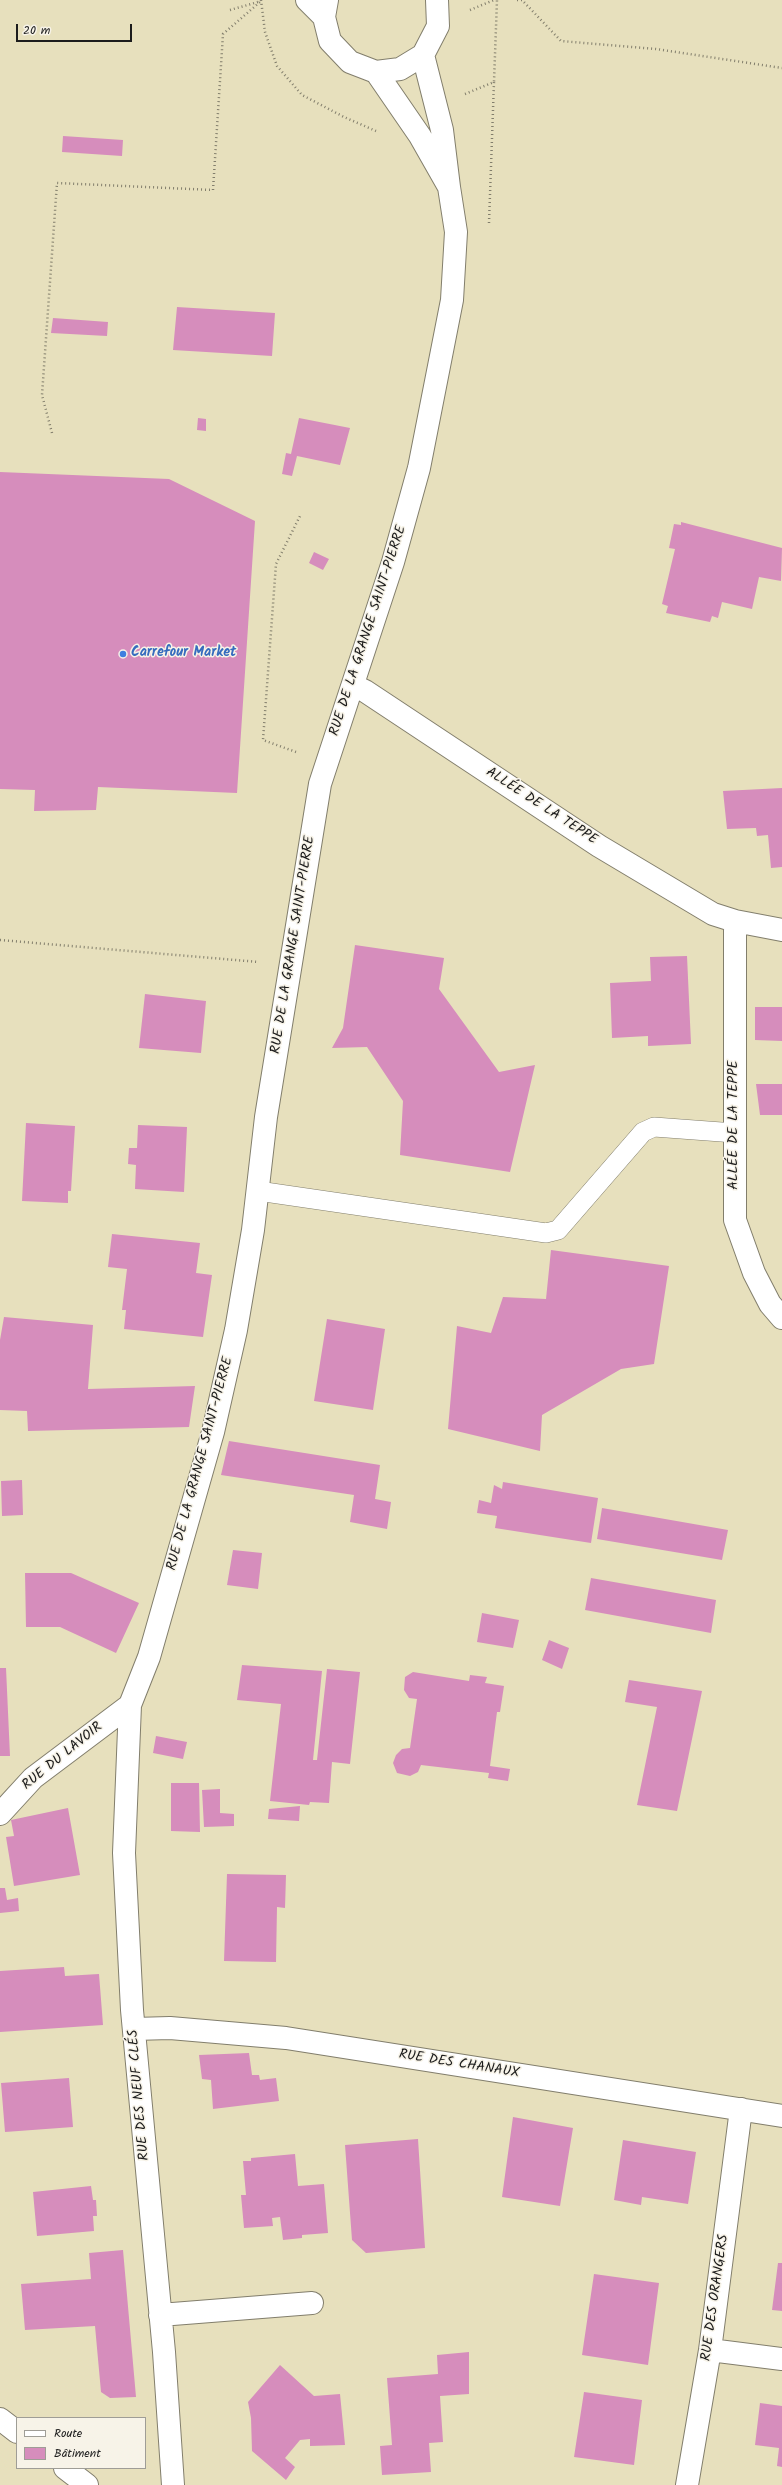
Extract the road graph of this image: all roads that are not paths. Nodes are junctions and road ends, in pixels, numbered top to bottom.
1 (307, 0) edge
2 (437, 0) edge
3 (325, 8) edge
4 (423, 55) junction
5 (376, 72) junction
6 (450, 187) junction
7 (353, 685) junction
8 (735, 921) junction
9 (782, 930) edge
10 (735, 1133) junction
11 (258, 1191) junction
12 (782, 1318) edge
13 (130, 1705) junction
14 (0, 1814) edge
15 (134, 2029) junction
16 (741, 2109) junction
17 (782, 2116) edge
18 (312, 2303) dead end
19 (160, 2315) junction
20 (710, 2350) junction
21 (782, 2359) edge
22 (0, 2419) edge
23 (16, 2431) edge
24 (65, 2469) edge
25 (87, 2485) edge
26 (173, 2485) edge
27 (687, 2485) edge

1 - 3 street
2 - 4 street
3 - 5 street
4 - 5 street
4 - 6 street, RUE DE LA GRANGE SAINT-PIERRE
5 - 6 street, RUE DE LA GRANGE SAINT-PIERRE
6 - 7 street, RUE DE LA GRANGE SAINT-PIERRE
7 - 8 street, ALLÉE DE LA TEPPE
7 - 11 street, RUE DE LA GRANGE SAINT-PIERRE
8 - 9 street, ALLÉE DE LA TEPPE
8 - 10 street, ALLÉE DE LA TEPPE
10 - 11 lane
10 - 12 street, ALLÉE DE LA TEPPE
11 - 13 street, RUE DE LA GRANGE SAINT-PIERRE
13 - 14 street, RUE DU LAVOIR
13 - 15 street, RUE DES NEUF CLÉS
15 - 16 street, RUE DES CHANAUX
15 - 19 street, RUE DES NEUF CLÉS
16 - 17 street, RUE DES CHANAUX
16 - 20 street, RUE DES ORANGERS
18 - 19 street
19 - 26 street, RUE DES NEUF CLÉS
20 - 21 street
20 - 27 street, RUE DES ORANGERS
22 - 23 street
24 - 25 street

